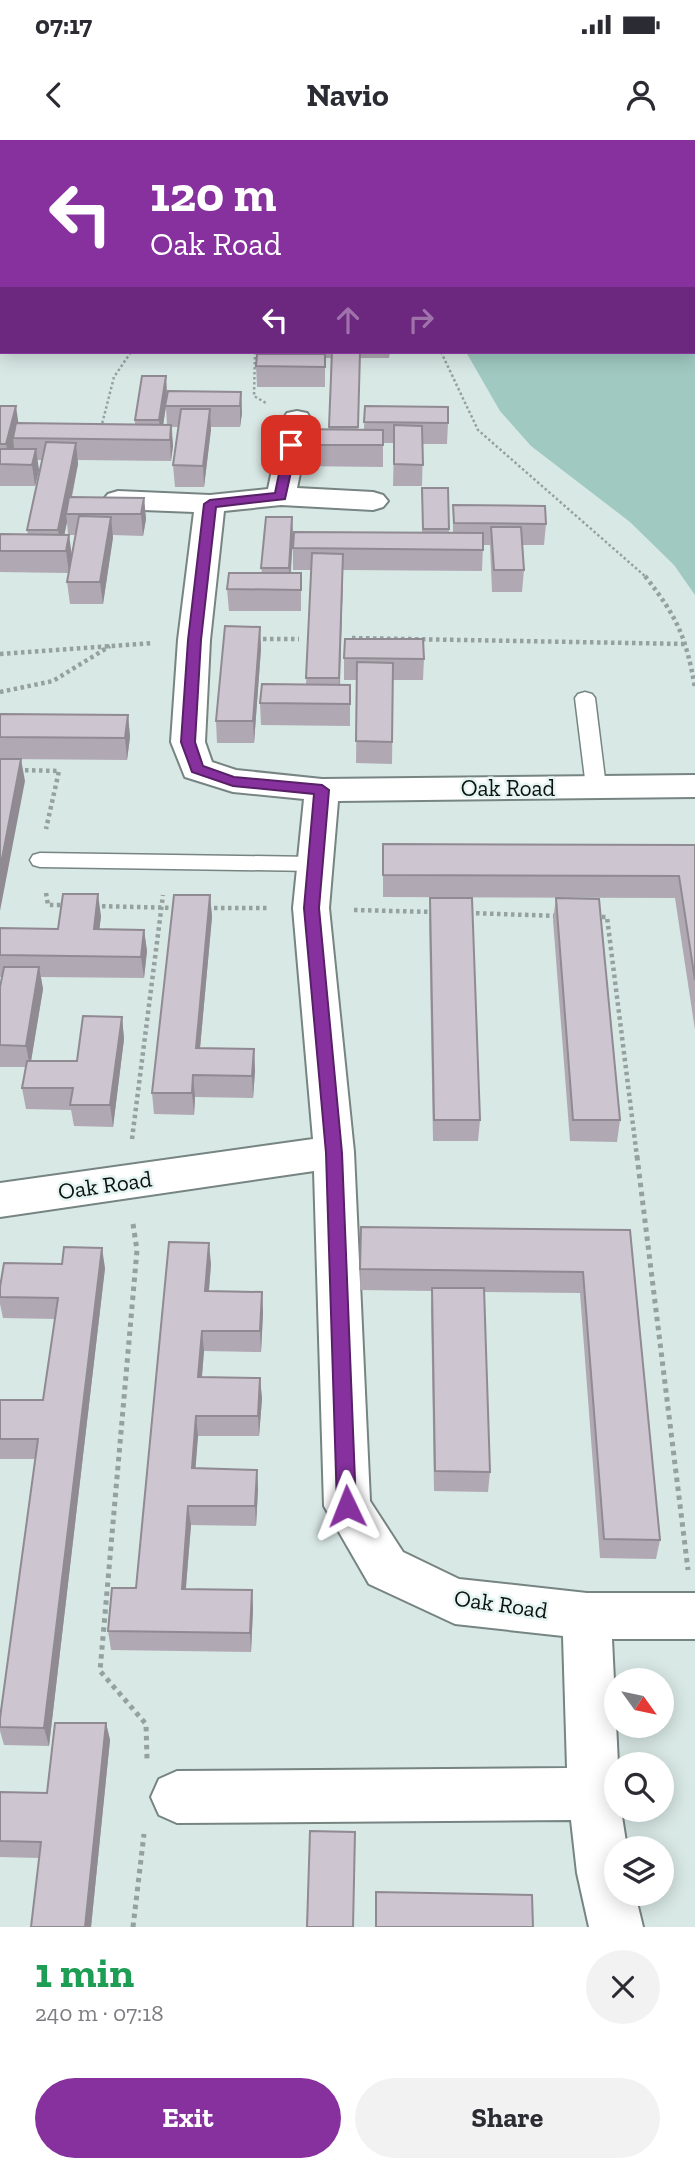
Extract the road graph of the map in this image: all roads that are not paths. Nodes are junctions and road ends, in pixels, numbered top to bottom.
1 (296, 419) road end
2 (281, 496) junction
3 (118, 500) edge
4 (373, 501) dead end
5 (210, 504) junction
6 (585, 698) dead end
7 (695, 786) edge
8 (596, 788) junction
9 (322, 790) junction
10 (40, 860) road end
11 (314, 864) junction
12 (334, 1153) junction
13 (0, 1200) edge
14 (587, 1616) junction
15 (694, 1616) edge
16 (593, 1794) junction
17 (157, 1795) road end
18 (616, 1927) edge

1 - 2 street
2 - 4 street
2 - 5 street
3 - 5 street
5 - 9 street, Oak Road
6 - 8 lane
7 - 8 street, Oak Road
8 - 9 street, Oak Road
9 - 11 street, Oak Road
10 - 11 lane
11 - 12 street, Oak Road
12 - 13 street, Oak Road
12 - 14 street, Oak Road
14 - 15 street, Oak Road
14 - 16 street
16 - 17 street
16 - 18 street

